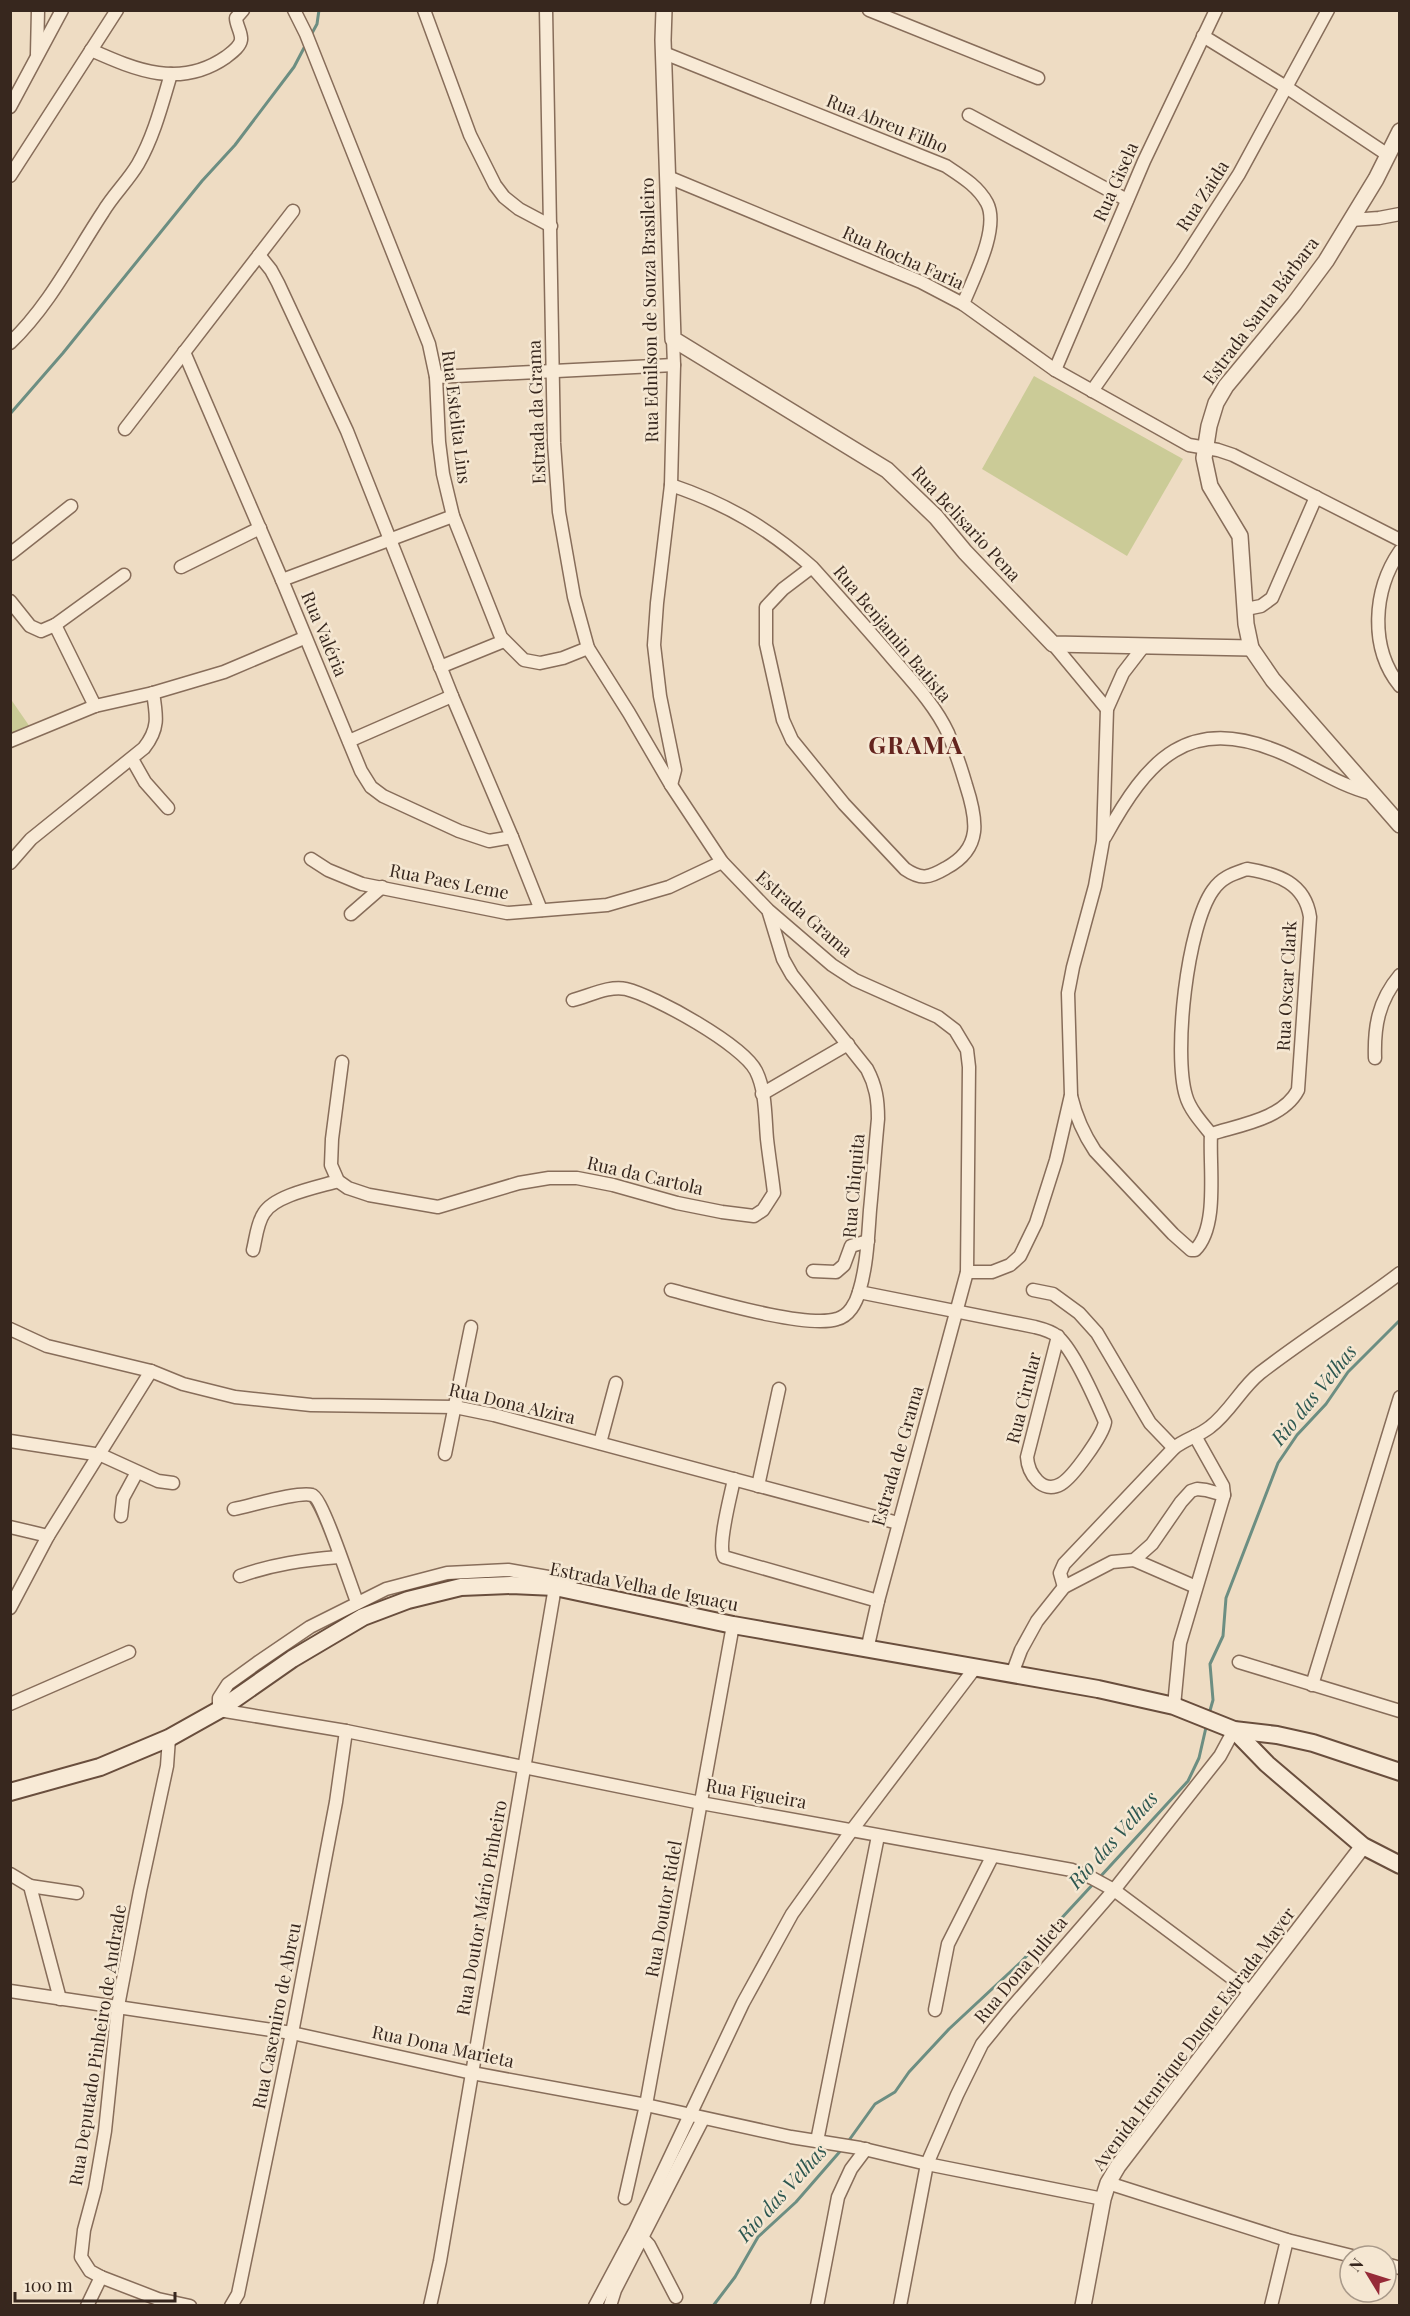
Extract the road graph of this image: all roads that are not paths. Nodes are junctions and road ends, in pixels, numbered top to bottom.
1 (38, 10) edge
2 (63, 10) edge
3 (117, 10) edge
4 (243, 10) edge
5 (294, 10) edge
6 (424, 10) edge
7 (546, 10) edge
8 (664, 10) edge
9 (869, 10) edge
10 (1216, 10) edge
11 (1328, 10) edge
12 (1203, 36) junction
13 (91, 50) junction
14 (664, 53) junction
15 (37, 57) junction
16 (171, 74) junction
17 (1038, 78) dead end
18 (1286, 87) junction
19 (11, 105) edge
20 (969, 115) dead end
21 (1400, 131) edge
22 (1388, 154) junction
23 (10, 176) edge
24 (668, 177) junction
25 (1127, 200) junction
26 (294, 211) dead end
27 (1400, 214) edge
28 (1351, 220) junction
29 (552, 226) junction
30 (259, 255) junction
31 (963, 304) junction
32 (673, 339) junction
33 (10, 343) edge
34 (184, 352) junction
35 (674, 365) junction
36 (1055, 370) junction
37 (554, 371) junction
38 (436, 377) junction
39 (1092, 391) junction
40 (124, 429) dead end
41 (1205, 447) junction
42 (671, 485) junction
43 (1316, 497) junction
44 (70, 506) dead end
45 (453, 516) junction
46 (260, 528) junction
47 (388, 539) junction
48 (1400, 540) edge
49 (1400, 551) edge
50 (10, 554) edge
51 (181, 567) dead end
52 (812, 567) junction
53 (124, 575) dead end
54 (282, 580) junction
55 (10, 601) edge
56 (1246, 609) junction
57 (56, 625) junction
58 (304, 638) junction
59 (504, 641) junction
60 (1053, 644) junction
61 (1143, 646) junction
62 (588, 648) junction
63 (1251, 648) junction
64 (440, 666) junction
65 (1400, 686) edge
66 (153, 693) junction
67 (452, 696) junction
68 (95, 706) junction
69 (1107, 709) junction
70 (10, 741) edge
71 (349, 741) junction
72 (132, 759) junction
73 (671, 785) junction
74 (1373, 794) junction
75 (168, 808) dead end
76 (1400, 825) edge
77 (513, 837) junction
78 (1103, 841) junction
79 (311, 859) dead end
80 (722, 862) junction
81 (10, 863) edge
82 (382, 887) junction
83 (541, 910) junction
84 (768, 910) junction
85 (351, 914) dead end
86 (1400, 975) edge
87 (573, 1000) dead end
88 (848, 1044) junction
89 (1375, 1058) dead end
90 (342, 1062) dead end
91 (762, 1094) junction
92 (1071, 1095) junction
93 (1211, 1134) junction
94 (338, 1181) junction
95 (868, 1241) junction
96 (253, 1250) dead end
97 (813, 1271) dead end
98 (968, 1272) junction
99 (1400, 1273) edge
100 (671, 1290) dead end
101 (1033, 1290) dead end
102 (859, 1292) junction
103 (956, 1311) junction
104 (471, 1327) dead end
105 (10, 1329) edge
106 (1058, 1336) junction
107 (152, 1371) junction
108 (615, 1383) dead end
109 (779, 1389) dead end
110 (1400, 1397) edge
111 (456, 1407) junction
112 (1195, 1436) junction
113 (10, 1441) edge
114 (600, 1443) junction
115 (1174, 1448) junction
116 (445, 1454) dead end
117 (100, 1455) junction
118 (136, 1472) junction
119 (734, 1479) junction
120 (173, 1483) dead end
121 (758, 1486) junction
122 (1224, 1495) junction
123 (234, 1509) dead end
124 (121, 1516) dead end
125 (898, 1523) junction
126 (10, 1527) edge
127 (48, 1536) junction
128 (339, 1557) junction
129 (1134, 1560) junction
130 (240, 1576) dead end
131 (571, 1581) dead end
132 (555, 1587) junction
133 (1064, 1587) junction
134 (1196, 1587) junction
135 (878, 1601) junction
136 (357, 1602) junction
137 (10, 1608) edge
138 (733, 1625) junction
139 (867, 1650) junction
140 (129, 1652) dead end
141 (1239, 1662) dead end
142 (975, 1668) junction
143 (1012, 1674) junction
144 (1312, 1685) junction
145 (10, 1704) edge
146 (1173, 1706) junction
147 (219, 1710) junction
148 (1400, 1711) edge
149 (1227, 1728) junction
150 (346, 1731) junction
151 (1277, 1735) junction
152 (169, 1738) junction
153 (1267, 1764) junction
154 (524, 1767) junction
155 (1400, 1772) edge
156 (10, 1792) edge
157 (701, 1803) junction
158 (852, 1830) junction
159 (878, 1836) junction
160 (1363, 1846) junction
161 (992, 1857) junction
162 (1400, 1865) edge
163 (10, 1874) edge
164 (30, 1887) junction
165 (1112, 1889) junction
166 (77, 1893) dead end
167 (10, 1991) edge
168 (1251, 1993) junction
169 (60, 1999) junction
170 (118, 2006) junction
171 (935, 2010) dead end
172 (292, 2033) junction
173 (472, 2073) junction
174 (646, 2106) junction
175 (688, 2115) junction
176 (703, 2119) junction
177 (822, 2142) junction
178 (863, 2149) junction
179 (927, 2164) junction
180 (1108, 2183) junction
181 (625, 2198) dead end
182 (1103, 2199) junction
183 (639, 2234) junction
184 (1287, 2240) junction
185 (1338, 2253) edge
186 (101, 2277) junction
187 (676, 2297) dead end
188 (156, 2302) edge
189 (87, 2306) edge
190 (190, 2306) edge
191 (231, 2306) edge
192 (430, 2306) edge
193 (595, 2306) edge
194 (610, 2306) edge
195 (817, 2306) edge
196 (900, 2306) edge
197 (1083, 2306) edge
198 (1271, 2306) edge

1 - 15 street
2 - 15 street
3 - 13 street
4 - 16 street
5 - 38 street, Rua Estelita Lins
6 - 29 street
7 - 29 street, Estrada da Grama
8 - 14 street, Rua Ednilson de Souza Brasileiro
9 - 17 street
10 - 12 street, Rua Gisela
11 - 18 street, Rua Zaida
12 - 18 street
12 - 25 street, Rua Gisela
13 - 16 street
13 - 23 street
14 - 24 street, Rua Ednilson de Souza Brasileiro
14 - 31 street, Rua Abreu Filho
15 - 19 street
16 - 33 street
18 - 22 street
18 - 39 street, Rua Zaida
20 - 25 street
21 - 22 street, Estrada Santa Bárbara
22 - 28 street, Estrada Santa Bárbara
24 - 31 street, Rua Rocha Faria
24 - 32 street, Rua Ednilson de Souza Brasileiro
25 - 36 street, Rua Gisela
26 - 30 street
27 - 28 street
28 - 41 street, Estrada Santa Bárbara
29 - 37 street, Estrada da Grama
30 - 34 street
30 - 47 street
31 - 36 street, Rua Rocha Faria
32 - 35 street, Rua Ednilson de Souza Brasileiro
32 - 60 street, Rua Belisario Pena
34 - 40 street
34 - 46 street, Rua Valéria
35 - 37 street
35 - 42 street, Rua Ednilson de Souza Brasileiro
36 - 39 street, Rua Rocha Faria
37 - 38 street
37 - 62 street, Estrada da Grama
38 - 45 street, Rua Estelita Lins
39 - 41 street, Rua Rocha Faria
41 - 43 street, Rua Rocha Faria
41 - 56 street, Estrada Santa Bárbara
42 - 52 street, Rua Benjamin Batista
42 - 73 street, Rua Ednilson de Souza Brasileiro
43 - 48 street, Rua Rocha Faria
43 - 56 street
44 - 50 street
45 - 47 street
45 - 59 street, Rua Estelita Lins
46 - 51 street
46 - 54 street, Rua Valéria
47 - 54 street
47 - 64 street
49 - 65 street
52 - 52 street, Rua Benjamin Batista
53 - 57 street
54 - 58 street, Rua Valéria
55 - 57 street
56 - 63 street, Estrada Santa Bárbara
57 - 68 street
58 - 66 street
58 - 71 street, Rua Valéria
59 - 62 street, Rua Estelita Lins
59 - 64 street
60 - 61 street
60 - 69 street
61 - 63 street
61 - 69 street
62 - 73 street, Estrada da Grama
63 - 74 street, Estrada Santa Bárbara
64 - 67 street
66 - 68 street
66 - 72 street
67 - 71 street
67 - 77 street
68 - 70 street
69 - 78 street
71 - 77 street, Rua Valéria
72 - 75 street
72 - 81 street
73 - 80 street, Estrada Grama
74 - 76 street, Estrada Santa Bárbara
74 - 78 street
77 - 83 street
78 - 92 street
79 - 82 street, Rua Paes Leme
80 - 83 street, Rua Paes Leme
80 - 84 street, Estrada Grama
82 - 83 street, Rua Paes Leme
82 - 85 street
84 - 88 street, Rua Chiquita
84 - 98 street, Estrada Grama
86 - 89 street
87 - 91 street
88 - 91 street
88 - 95 street, Rua Chiquita
90 - 94 street
91 - 94 street, Rua da Cartola
92 - 93 street
92 - 98 street
93 - 93 street, Rua Oscar Clark
94 - 96 street
95 - 97 street
95 - 102 street, Rua Chiquita
98 - 103 street, Estrada de Grama
99 - 112 street
100 - 102 street, Rua Chiquita
101 - 115 street
102 - 103 street, Rua Cirular
103 - 106 street, Rua Cirular
103 - 125 street, Estrada de Grama
104 - 111 street
105 - 107 street, Rua Dona Alzira
106 - 106 street, Rua Cirular
107 - 111 street, Rua Dona Alzira
107 - 117 street
108 - 114 street
109 - 121 street
110 - 144 street
111 - 114 street, Rua Dona Alzira
111 - 116 street
112 - 115 street
112 - 122 street
113 - 117 street
114 - 119 street, Rua Dona Alzira
115 - 133 street
117 - 118 street
117 - 127 street
118 - 120 street
118 - 124 street
119 - 121 street, Rua Dona Alzira
119 - 135 street
121 - 125 street, Rua Dona Alzira
122 - 129 street
122 - 134 street
123 - 128 street
125 - 135 street, Estrada de Grama
126 - 127 street
127 - 137 street
128 - 130 street
128 - 136 street
129 - 133 street
129 - 134 street
131 - 136 street
132 - 138 main road, Estrada Velha de Iguaçu
132 - 147 main road, Estrada Velha de Iguaçu
132 - 154 street, Rua Doutor Mário Pinheiro
133 - 143 street
134 - 146 street
135 - 139 street, Estrada de Grama
136 - 147 street
138 - 139 main road, Estrada Velha de Iguaçu
138 - 157 street, Rua Doutor Ridel
139 - 142 main road, Estrada Velha de Iguaçu
140 - 145 street
141 - 144 street
142 - 143 main road, Estrada Velha de Iguaçu
142 - 158 street
143 - 146 main road, Estrada Velha de Iguaçu
144 - 148 street
146 - 149 main road, Estrada Velha de Iguaçu
147 - 150 street, Rua Figueira
147 - 152 main road, Estrada Velha de Iguaçu
149 - 151 main road, Estrada Velha de Iguaçu
149 - 153 main road, Estrada Velha de Iguaçu
149 - 165 street, Rua Dona Julieta
150 - 154 street, Rua Figueira
150 - 172 street, Rua Casemiro de Abreu
151 - 153 main road
151 - 155 main road, Estrada Velha de Iguaçu
152 - 156 main road, Estrada Velha de Iguaçu
152 - 170 street, Rua Deputado Pinheiro de Andrade
153 - 160 main road, Estrada Velha de Iguaçu
154 - 157 street, Rua Figueira
154 - 173 street, Rua Doutor Mário Pinheiro
157 - 158 street, Rua Figueira
157 - 174 street, Rua Doutor Ridel
158 - 159 street, Rua Figueira
158 - 175 street
159 - 161 street, Rua Figueira
159 - 177 street
160 - 162 main road, Estrada Velha de Iguaçu
160 - 168 street, Avenida Henrique Duque Estrada Mayer
161 - 165 street, Rua Figueira
161 - 171 street
163 - 164 street
164 - 166 street
164 - 169 street
165 - 168 street, Rua Figueira
165 - 179 street, Rua Dona Julieta
167 - 169 street, Rua Dona Marieta
168 - 180 street, Avenida Henrique Duque Estrada Mayer
169 - 170 street, Rua Dona Marieta
170 - 172 street, Rua Dona Marieta
170 - 186 street, Rua Deputado Pinheiro de Andrade
172 - 173 street, Rua Dona Marieta
172 - 191 street, Rua Casemiro de Abreu
173 - 174 street, Rua Dona Marieta
173 - 192 street, Rua Doutor Mário Pinheiro
174 - 175 street, Rua Dona Marieta
174 - 181 street, Rua Doutor Ridel
175 - 176 street, Rua Dona Marieta
175 - 183 street
176 - 177 street, Rua Dona Marieta
176 - 183 street
177 - 178 street, Rua Dona Marieta
178 - 179 street, Rua Dona Marieta
178 - 195 street
179 - 182 street, Rua Dona Marieta
179 - 196 street, Rua Dona Julieta
180 - 182 street, Avenida Henrique Duque Estrada Mayer
180 - 184 street
182 - 197 street, Avenida Henrique Duque Estrada Mayer
183 - 187 street
183 - 193 street
183 - 194 street
184 - 185 street
184 - 198 street
186 - 188 street
186 - 189 street
188 - 190 street

